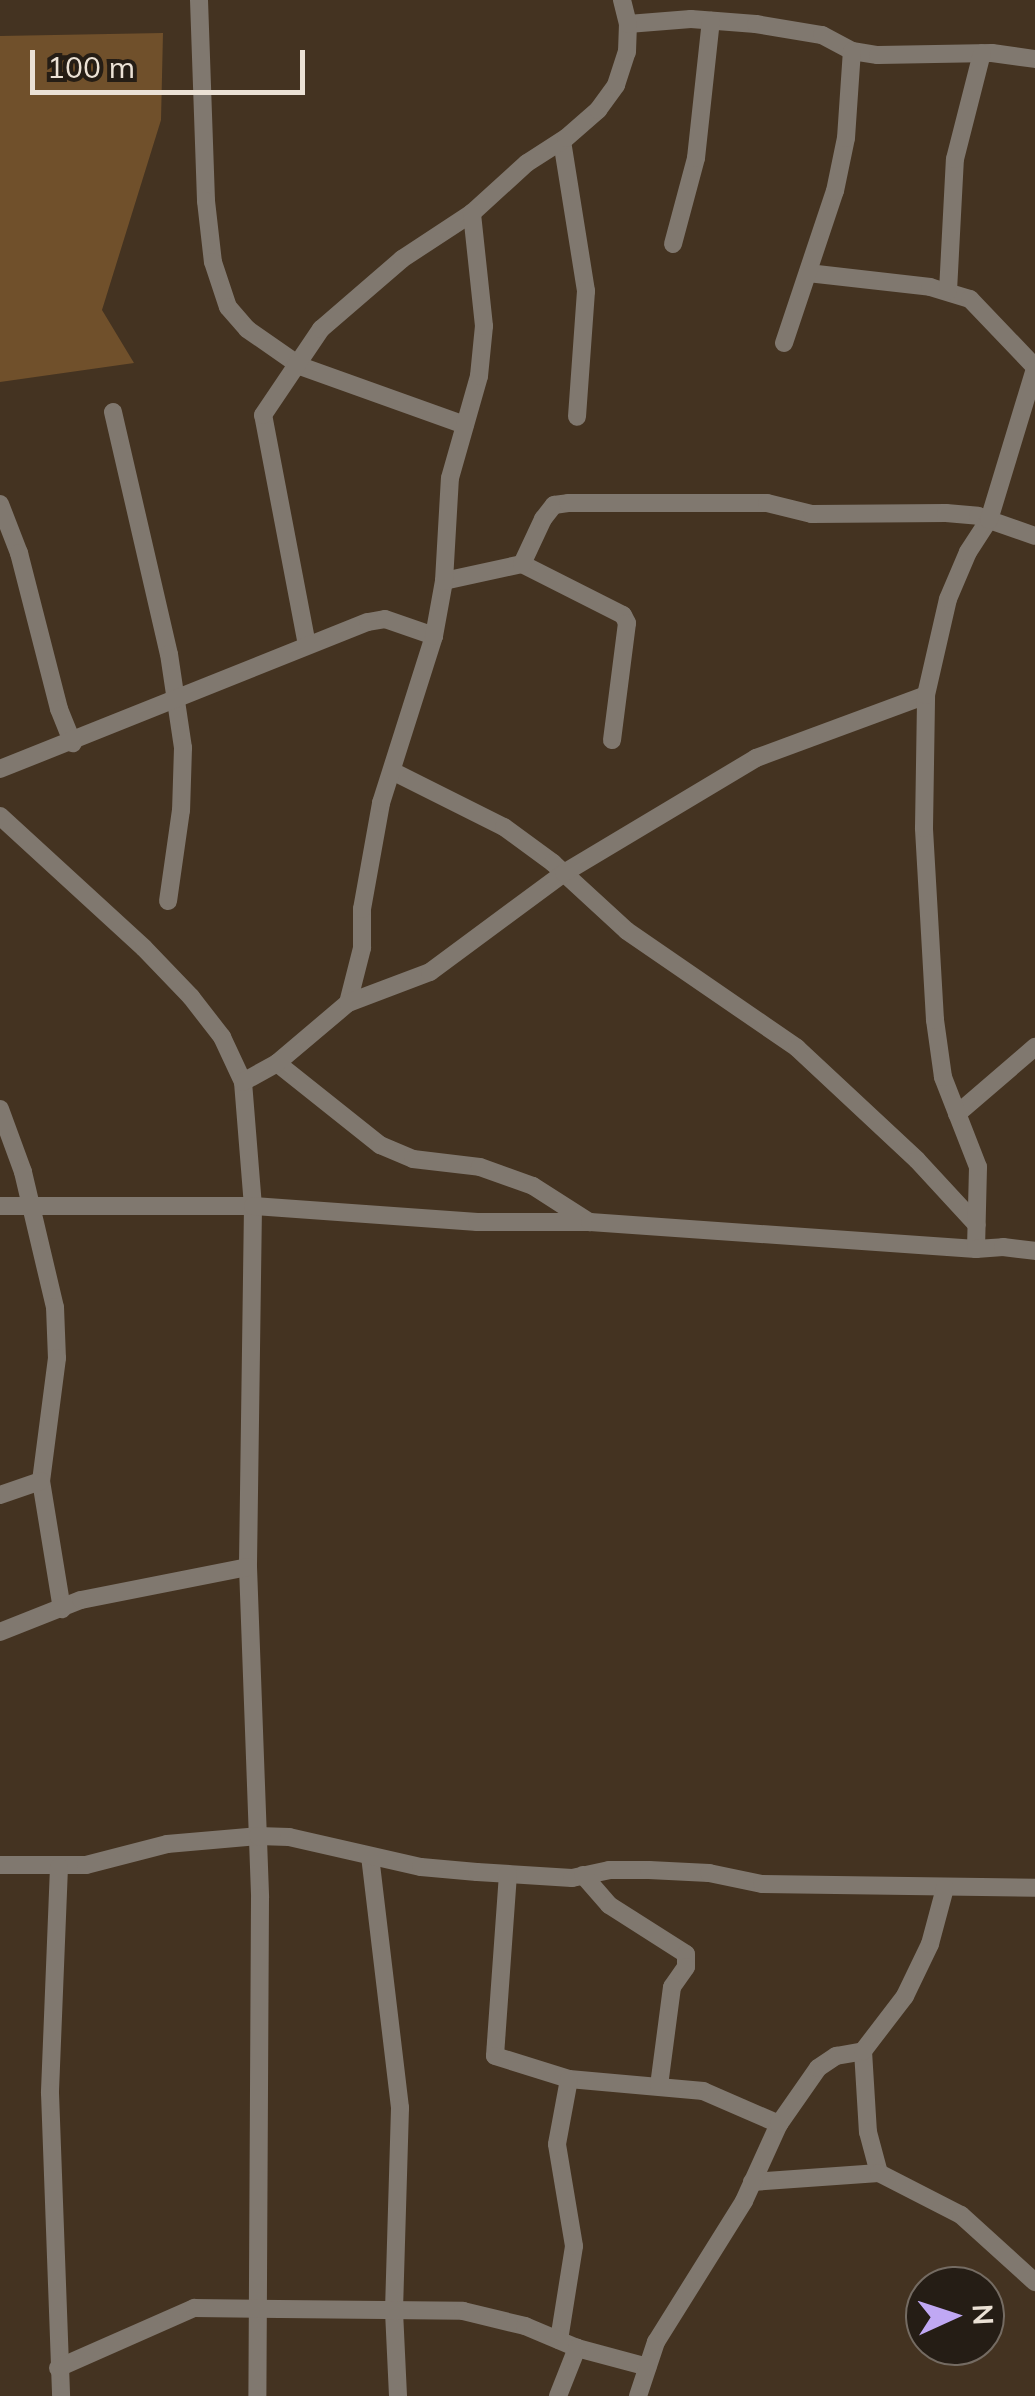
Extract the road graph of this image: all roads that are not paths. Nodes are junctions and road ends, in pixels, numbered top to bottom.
1 (199, 0) edge
2 (622, 0) edge
3 (710, 20) junction
4 (628, 24) junction
5 (852, 50) junction
6 (982, 54) junction
7 (1035, 59) edge
8 (562, 141) junction
9 (472, 213) junction
10 (673, 244) dead end
11 (808, 273) junction
12 (948, 290) junction
13 (784, 343) dead end
14 (300, 366) junction
15 (1035, 368) edge
16 (112, 412) dead end
17 (577, 417) dead end
18 (465, 425) junction
19 (0, 504) edge
20 (989, 520) junction
21 (1035, 536) edge
22 (522, 564) junction
23 (444, 581) junction
24 (434, 636) junction
25 (307, 645) junction
26 (926, 696) junction
27 (176, 700) junction
28 (612, 740) dead end
29 (73, 743) junction
30 (0, 769) edge
31 (392, 771) junction
32 (0, 816) edge
33 (564, 873) junction
34 (168, 901) dead end
35 (348, 1003) junction
36 (1035, 1046) edge
37 (277, 1064) junction
38 (243, 1082) junction
39 (0, 1110) edge
40 (957, 1114) junction
41 (7, 1147) edge
42 (32, 1205) junction
43 (0, 1206) edge
44 (253, 1206) junction
45 (590, 1222) junction
46 (977, 1225) junction
47 (976, 1249) junction
48 (1035, 1252) edge
49 (41, 1482) junction
50 (0, 1495) edge
51 (248, 1567) junction
52 (62, 1609) junction
53 (0, 1632) edge
54 (258, 1836) junction
55 (370, 1856) junction
56 (0, 1866) edge
57 (59, 1867) junction
58 (508, 1874) junction
59 (583, 1875) junction
60 (944, 1888) junction
61 (1035, 1888) edge
62 (862, 2052) junction
63 (569, 2078) junction
64 (660, 2086) junction
65 (779, 2124) junction
66 (879, 2173) junction
67 (752, 2182) junction
68 (1035, 2282) edge
69 (394, 2310) junction
70 (256, 2312) junction
71 (568, 2344) junction
72 (648, 2366) junction
73 (58, 2368) junction
74 (61, 2396) edge
75 (256, 2396) edge
76 (398, 2396) edge
77 (558, 2396) edge
78 (638, 2396) edge

1 - 14 street
2 - 4 street
3 - 4 street
3 - 5 street
3 - 10 street
4 - 8 street
5 - 6 street
5 - 11 street
6 - 7 street
6 - 12 street
8 - 9 street
8 - 17 street
9 - 14 street
9 - 18 street
11 - 12 street
11 - 13 street
12 - 15 street
14 - 18 street
14 - 25 street
15 - 20 street
16 - 27 street
18 - 23 street
19 - 29 street
20 - 21 street
20 - 22 street
20 - 26 street
22 - 23 street
22 - 28 street
23 - 24 street
24 - 25 street
24 - 31 street
25 - 27 street
26 - 33 street
26 - 40 street
27 - 29 street
27 - 34 street
29 - 30 street
31 - 33 street
31 - 35 street
32 - 38 street
33 - 35 street
33 - 46 street
35 - 37 street
36 - 40 street
37 - 38 street
37 - 45 street
38 - 44 street
39 - 41 street
40 - 46 street
41 - 42 street
42 - 43 street
42 - 44 street
42 - 49 street
44 - 45 street
44 - 51 street
45 - 47 street
46 - 47 street
47 - 48 street
49 - 50 street
49 - 52 street
51 - 52 street
51 - 54 street
52 - 53 street
54 - 55 street
54 - 57 street
54 - 70 street
55 - 58 street
55 - 69 street
56 - 57 street
57 - 73 street
58 - 59 street
58 - 63 street
59 - 60 street
59 - 64 street
60 - 61 street
60 - 62 street
62 - 65 street
62 - 66 street
63 - 64 street
63 - 71 street
64 - 65 street
65 - 67 street
66 - 67 street
66 - 68 street
67 - 72 street
69 - 70 street
69 - 71 street
69 - 76 street
70 - 73 street
70 - 75 street
71 - 72 street
71 - 77 street
72 - 78 street
73 - 74 street

